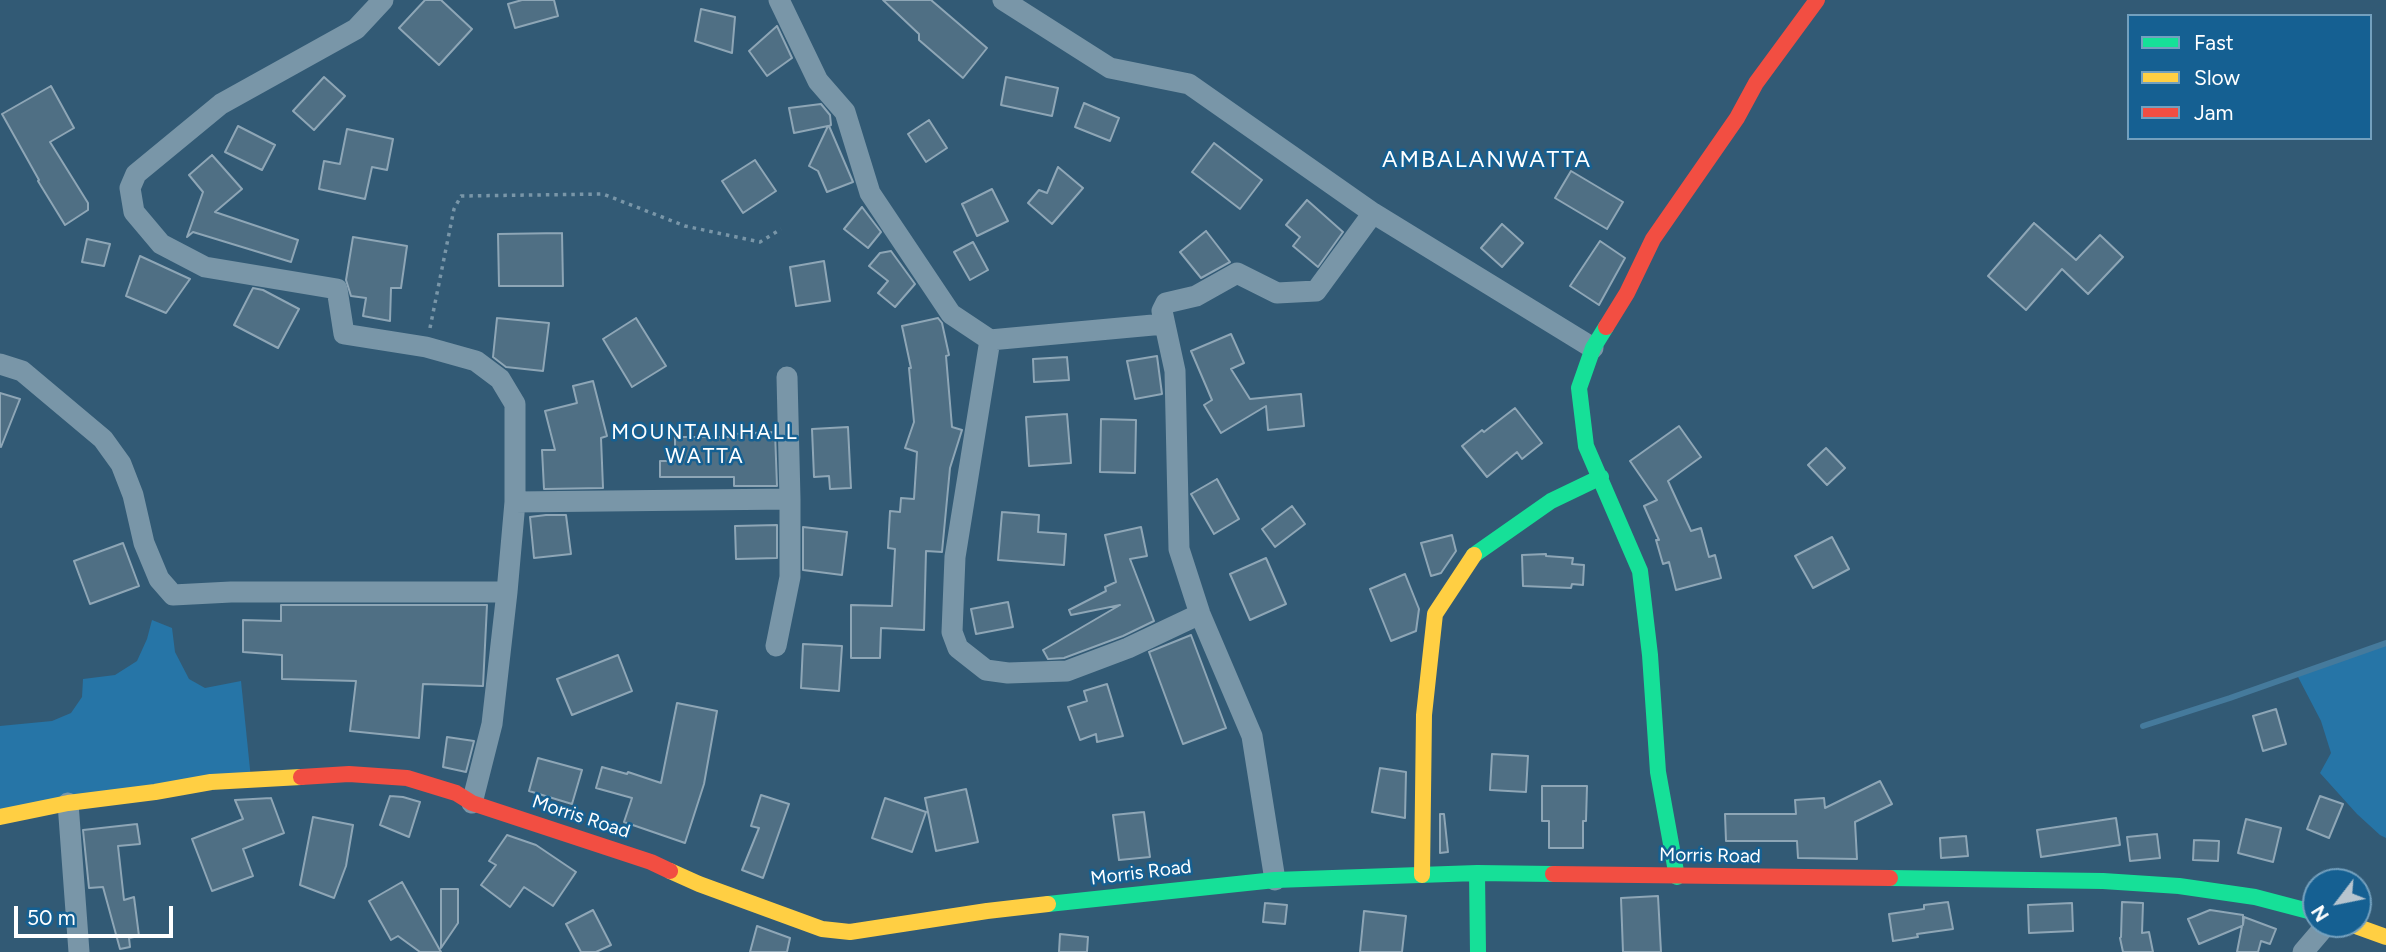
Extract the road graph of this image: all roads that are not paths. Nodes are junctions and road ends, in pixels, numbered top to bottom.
1 (383, 0) edge
2 (779, 0) edge
3 (1003, 0) edge
4 (1817, 0) edge
5 (1373, 213) junction
6 (1164, 324) junction
7 (990, 340) junction
8 (1592, 348) junction
9 (0, 364) edge
10 (787, 377) dead end
11 (1601, 477) junction
12 (790, 499) junction
13 (515, 502) junction
14 (507, 593) junction
15 (1200, 614) junction
16 (776, 646) dead end
17 (68, 803) junction
18 (472, 803) junction
19 (0, 817) edge
20 (1477, 873) junction
21 (1422, 875) junction
22 (1677, 877) junction
23 (1275, 880) junction
24 (2302, 909) edge
25 (850, 932) junction
26 (2314, 938) edge
27 (79, 952) edge
28 (841, 952) edge
29 (1478, 952) edge
30 (2302, 952) edge

1 - 13 street
2 - 7 street
3 - 5 street
4 - 8 main road
5 - 6 street
5 - 8 street
6 - 7 street
6 - 15 street
7 - 15 street
8 - 11 main road
9 - 14 street
10 - 12 street
11 - 21 main road
11 - 22 main road
12 - 13 street
12 - 16 street
13 - 14 street
14 - 18 street
15 - 23 street
17 - 18 main road, Morris Road
17 - 19 main road, Morris Road
17 - 27 street
18 - 25 main road, Morris Road
20 - 21 main road, Morris Road
20 - 22 main road, Morris Road
20 - 29 main road
21 - 23 main road, Morris Road
22 - 24 main road, Morris Road
23 - 25 main road, Morris Road
25 - 28 street
26 - 30 street

